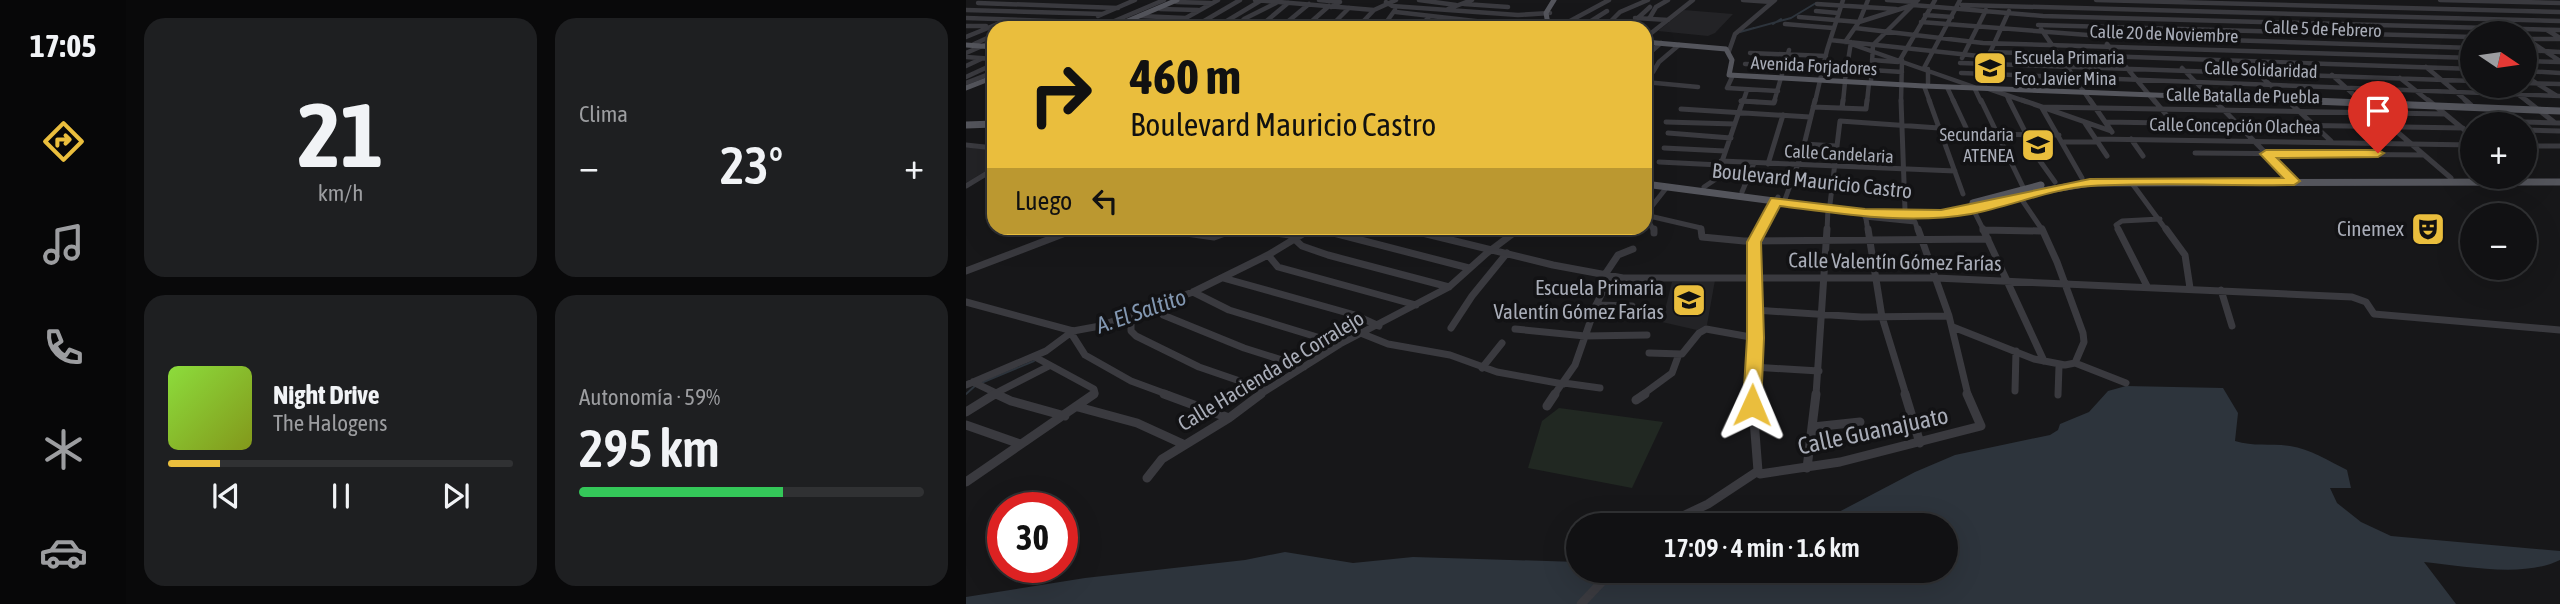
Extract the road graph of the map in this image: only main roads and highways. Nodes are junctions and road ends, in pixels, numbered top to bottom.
1 (1556, 0) edge
2 (1178, 1) edge
3 (1140, 14) junction
4 (1124, 21) edge
5 (1128, 21) edge
6 (1548, 21) edge
7 (1652, 41) edge
8 (966, 44) edge
9 (987, 45) edge
10 (987, 45) edge
11 (987, 79) edge
12 (966, 82) edge
13 (1926, 85) junction
14 (1973, 86) junction
15 (2084, 91) junction
16 (2560, 110) edge
17 (987, 126) edge
18 (966, 127) edge
19 (2163, 177) junction
20 (2460, 178) edge
21 (2537, 178) edge
22 (2291, 179) junction
23 (2560, 180) edge
24 (2149, 182) junction
25 (1652, 183) edge
26 (1652, 184) edge
27 (2022, 193) junction
28 (1781, 200) junction
29 (1829, 206) junction

1 - 6 main road
2 - 3 main road
2 - 3 main road
3 - 4 main road
3 - 5 main road
7 - 13 main road, Avenida Forjadores
8 - 9 main road
8 - 10 main road
11 - 12 main road
13 - 14 main road, Avenida Forjadores
13 - 14 main road, Avenida Forjadores
14 - 15 main road, Avenida Forjadores
14 - 15 main road, Avenida Forjadores
15 - 16 main road, Avenida Forjadores
17 - 18 main road
19 - 22 main road, Boulevard Mauricio Castro
19 - 24 main road
19 - 27 main road, Boulevard Mauricio Castro
20 - 22 main road, Boulevard Mauricio Castro
21 - 23 main road, Boulevard Mauricio Castro
22 - 23 main road, Boulevard Mauricio Castro
22 - 24 main road, Boulevard Mauricio Castro
24 - 27 main road, Boulevard Mauricio Castro
25 - 28 main road, Boulevard Mauricio Castro
26 - 28 main road, Boulevard Mauricio Castro
27 - 29 main road, Boulevard Mauricio Castro
27 - 29 main road, Boulevard Mauricio Castro
28 - 29 main road, Boulevard Mauricio Castro

